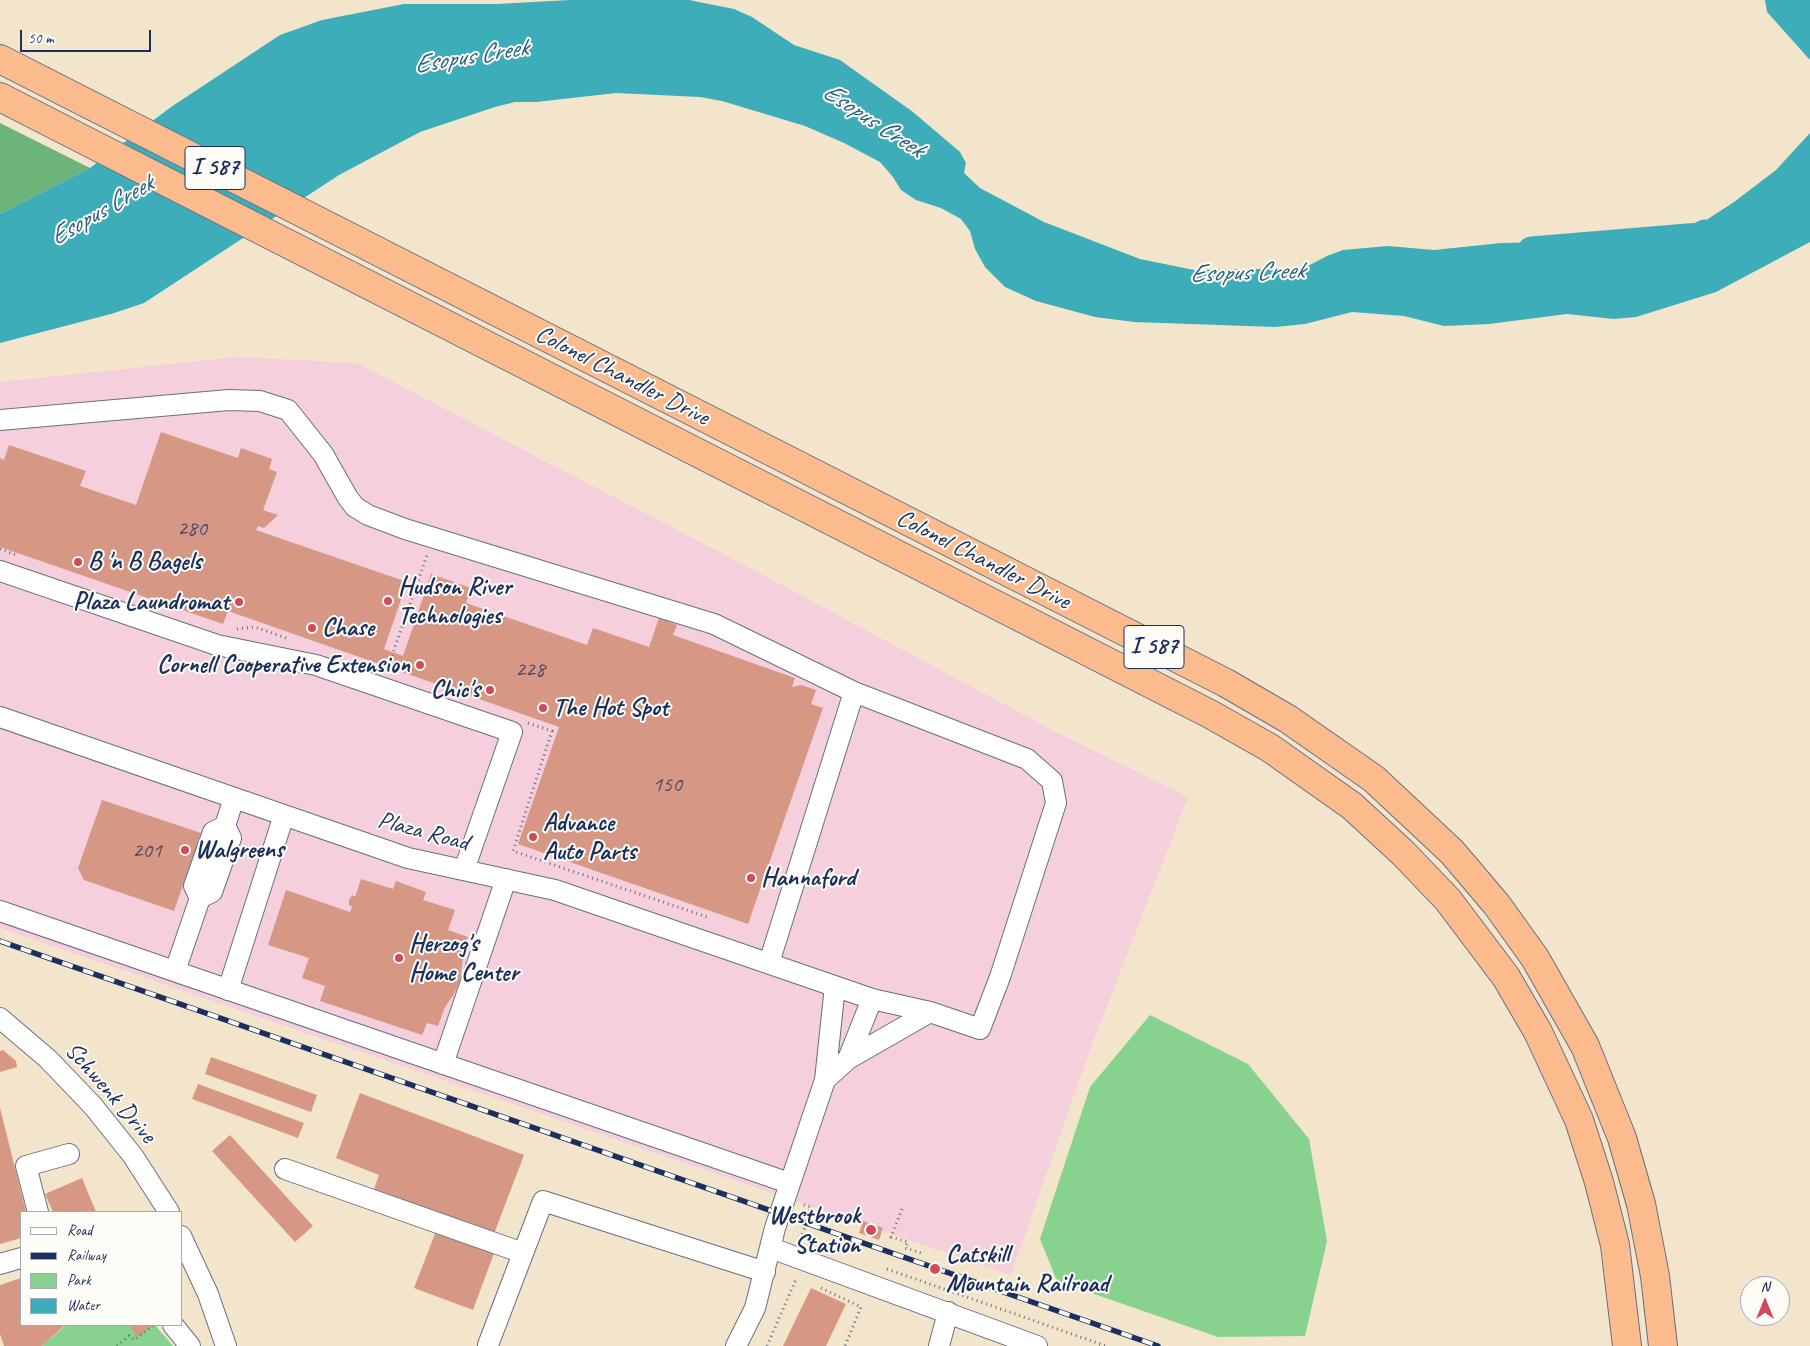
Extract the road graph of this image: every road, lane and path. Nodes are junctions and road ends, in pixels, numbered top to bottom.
1 (0, 58) edge
2 (0, 98) edge
3 (0, 420) edge
4 (433, 538) junction
5 (0, 549) edge
6 (18, 556) dead end
7 (0, 570) edge
8 (230, 630) dead end
9 (293, 640) dead end
10 (386, 673) dead end
11 (854, 692) junction
12 (0, 718) edge
13 (524, 722) dead end
14 (234, 798) junction
15 (284, 815) junction
16 (464, 870) junction
17 (506, 879) junction
18 (0, 911) edge
19 (710, 918) dead end
20 (769, 963) junction
21 (175, 972) junction
22 (836, 986) junction
23 (228, 990) junction
24 (872, 999) junction
25 (930, 1012) junction
26 (0, 1018) edge
27 (848, 1059) junction
28 (443, 1064) junction
29 (825, 1080) junction
30 (70, 1154) dead end
31 (285, 1169) dead end
32 (787, 1190) junction
33 (902, 1209) dead end
34 (38, 1211) edge
35 (168, 1211) edge
36 (182, 1238) edge
37 (810, 1242) dead end
38 (771, 1248) junction
39 (524, 1253) junction
40 (920, 1253) dead end
41 (20, 1258) edge
42 (0, 1264) edge
43 (884, 1268) dead end
44 (765, 1272) junction
45 (805, 1280) dead end
46 (813, 1284) dead end
47 (948, 1312) junction
48 (153, 1326) edge
49 (174, 1326) edge
50 (488, 1345) edge
51 (117, 1346) edge
52 (190, 1346) edge
53 (226, 1346) edge
54 (736, 1346) edge
55 (767, 1346) edge
56 (845, 1346) edge
57 (939, 1346) edge
58 (1037, 1346) edge
59 (1106, 1346) edge
60 (1627, 1346) edge
61 (1662, 1346) edge

1 - 61 highway, Colonel Chandler Drive / I 587
2 - 60 highway, Colonel Chandler Drive / I 587
3 - 4 street
4 - 10 path
4 - 11 street
5 - 6 path
7 - 16 street
8 - 9 path
11 - 20 street
11 - 25 street, Plaza Road
12 - 14 street, Plaza Road
13 - 19 path
14 - 15 street, Plaza Road
14 - 21 street
15 - 16 street, Plaza Road
15 - 23 street
16 - 17 street, Plaza Road
17 - 20 street, Plaza Road
17 - 28 street
18 - 21 street
20 - 22 street, Plaza Road
21 - 23 street
22 - 24 street, Plaza Road
22 - 29 street
23 - 28 street
24 - 25 street, Plaza Road
24 - 27 street
25 - 27 street
26 - 35 street, Schwenk Drive
27 - 29 street
28 - 32 street
29 - 32 street
30 - 34 street
31 - 39 street
32 - 37 path
32 - 38 street
33 - 40 path
36 - 53 street
38 - 44 street
38 - 47 street
39 - 44 street
39 - 50 street
41 - 42 street
43 - 59 path
44 - 54 street
45 - 55 path
46 - 56 path
47 - 57 street
47 - 58 street
48 - 51 path
49 - 52 street

